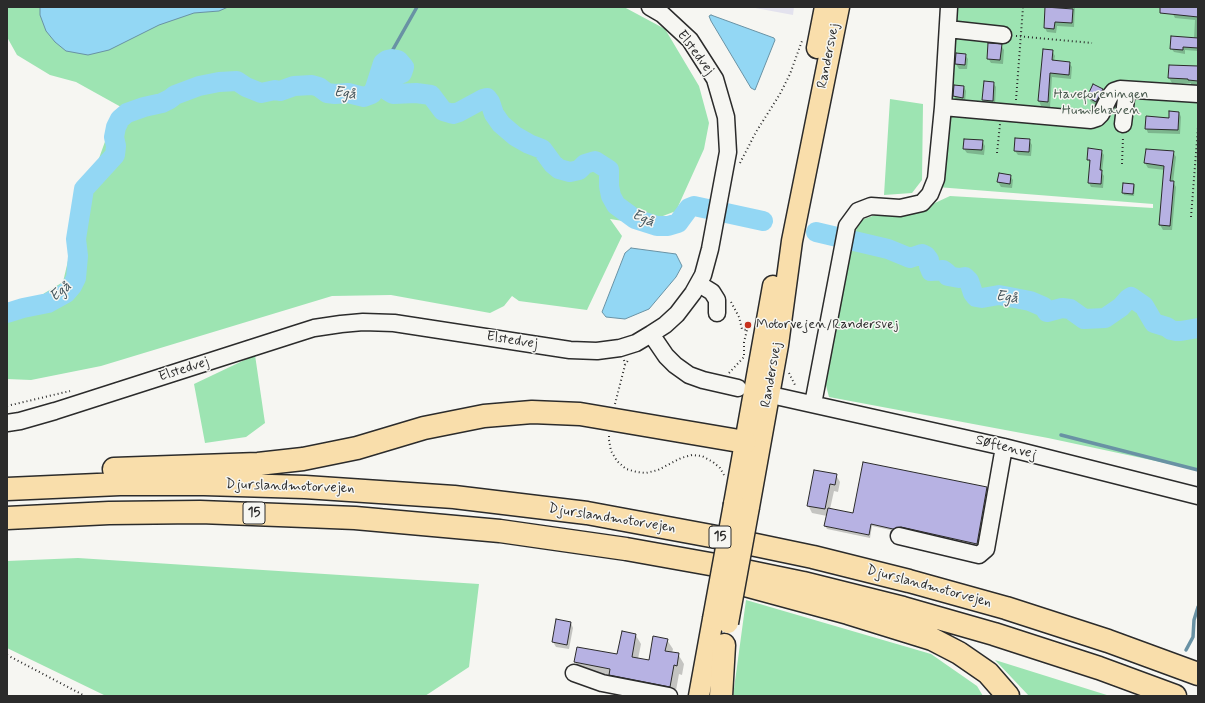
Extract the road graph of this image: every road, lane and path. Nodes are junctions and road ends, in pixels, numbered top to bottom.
1 (650, 7) edge
2 (825, 7) edge
3 (839, 7) edge
4 (949, 7) edge
5 (1023, 7) edge
6 (948, 29) junction
7 (1003, 35) joint
8 (803, 36) dead end
9 (1021, 37) junction
10 (1092, 43) dead end
11 (1127, 90) junction
12 (1198, 94) edge
13 (943, 107) junction
14 (1008, 113) junction
15 (1123, 124) joint
16 (1198, 127) edge
17 (997, 153) dead end
18 (1122, 164) dead end
19 (738, 168) dead end
20 (1191, 217) dead end
21 (699, 284) junction
22 (717, 313) dead end
23 (750, 331) dead end
24 (651, 334) junction
25 (620, 348) junction
26 (625, 365) dead end
27 (786, 368) dead end
28 (718, 384) junction
29 (738, 388) dead end
30 (74, 390) dead end
31 (780, 397) dead end
32 (806, 403) junction
33 (7, 406) edge
34 (7, 423) edge
35 (610, 430) dead end
36 (752, 444) junction
37 (1004, 447) junction
38 (7, 476) edge
39 (726, 478) dead end
40 (7, 489) edge
41 (1198, 496) edge
42 (7, 518) edge
43 (500, 531) junction
44 (899, 536) dead end
45 (720, 621) junction
46 (904, 631) junction
47 (724, 645) junction
48 (7, 655) edge
49 (574, 673) dead end
50 (1198, 674) edge
51 (85, 696) edge
52 (670, 696) edge
53 (699, 696) edge
54 (712, 696) edge
55 (722, 696) edge
56 (995, 696) edge
57 (1008, 696) edge
58 (1175, 696) edge

1 - 21 street, Elstedvej
2 - 36 main road, Randersvej
3 - 36 main road, Randersvej
4 - 6 street
5 - 9 path
6 - 7 street
6 - 13 street
7 - 9 path
8 - 19 path
9 - 10 path
9 - 14 path
11 - 12 street
11 - 14 street
11 - 15 street
13 - 14 street
13 - 32 street
14 - 17 path
15 - 18 path
16 - 20 path
21 - 22 street
21 - 24 street, Elstedvej
23 - 28 path
24 - 25 street, Elstedvej
24 - 28 street
25 - 26 path
25 - 34 street, Elstedvej
27 - 32 path
28 - 29 street
30 - 33 path
31 - 32 street, Søftenvej
32 - 37 street, Søftenvej
35 - 39 path
36 - 38 highway
36 - 45 main road, Randersvej, bridge
37 - 41 street, Søftenvej
37 - 44 street
40 - 50 highway, Djurslandmotorvejen / 15
42 - 43 highway, Djurslandmotorvejen / 15
43 - 46 highway
43 - 58 highway, Djurslandmotorvejen / 15
45 - 47 main road, Randersvej
45 - 53 main road, Randersvej
46 - 56 highway
46 - 57 highway
47 - 54 main road, Randersvej
47 - 55 highway
48 - 51 path
49 - 52 street

